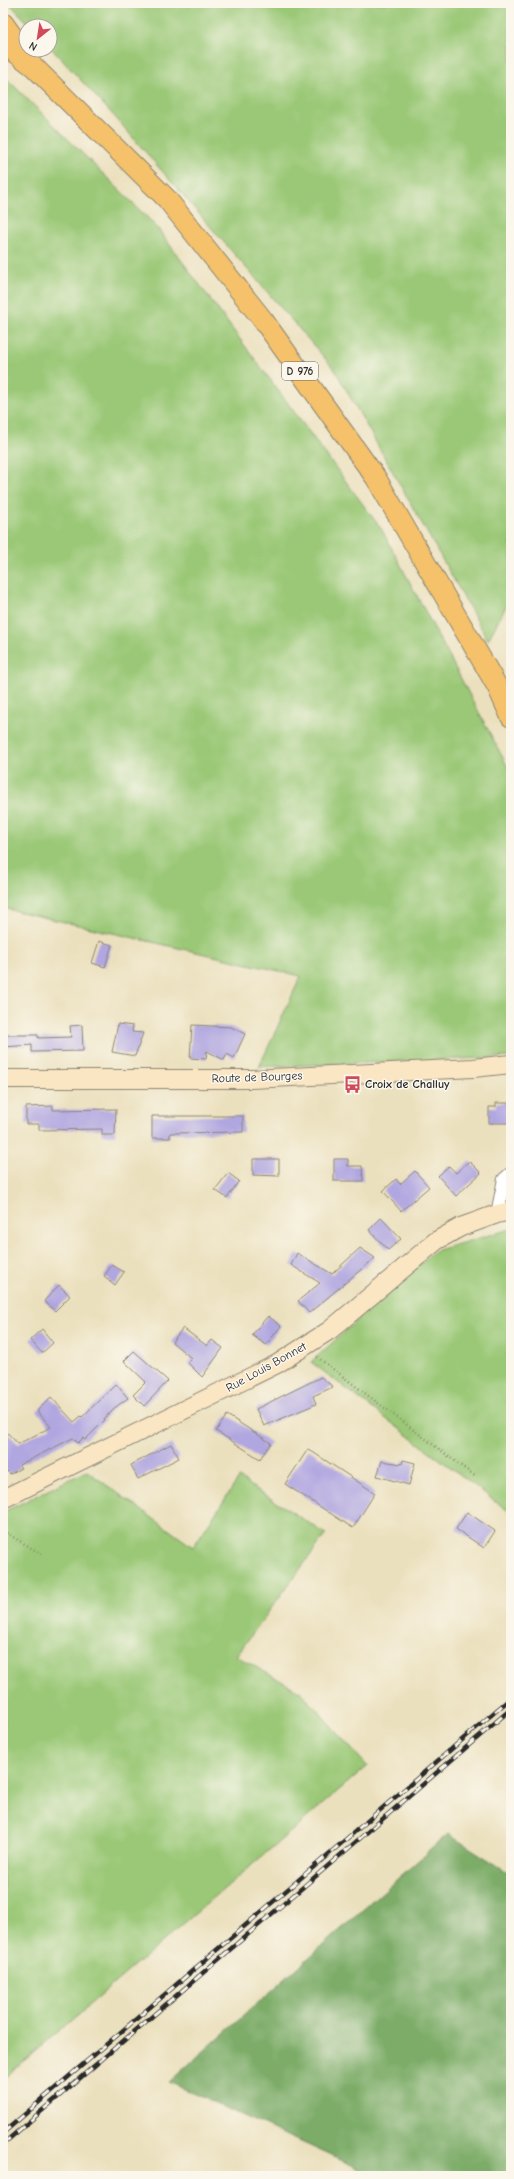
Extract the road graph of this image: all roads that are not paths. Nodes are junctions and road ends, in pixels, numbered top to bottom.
1 (3, 24) edge
2 (3, 43) edge
3 (33, 66) junction
4 (511, 717) edge
5 (511, 1064) edge
6 (3, 1079) edge
7 (511, 1173) edge
8 (504, 1212) edge
9 (3, 1499) edge

1 - 3 main road, D 976
2 - 3 main road, D 976
3 - 4 main road, D 976
5 - 6 street, Route de Bourges
7 - 8 street
8 - 9 street, Rue Louis Bonnet

